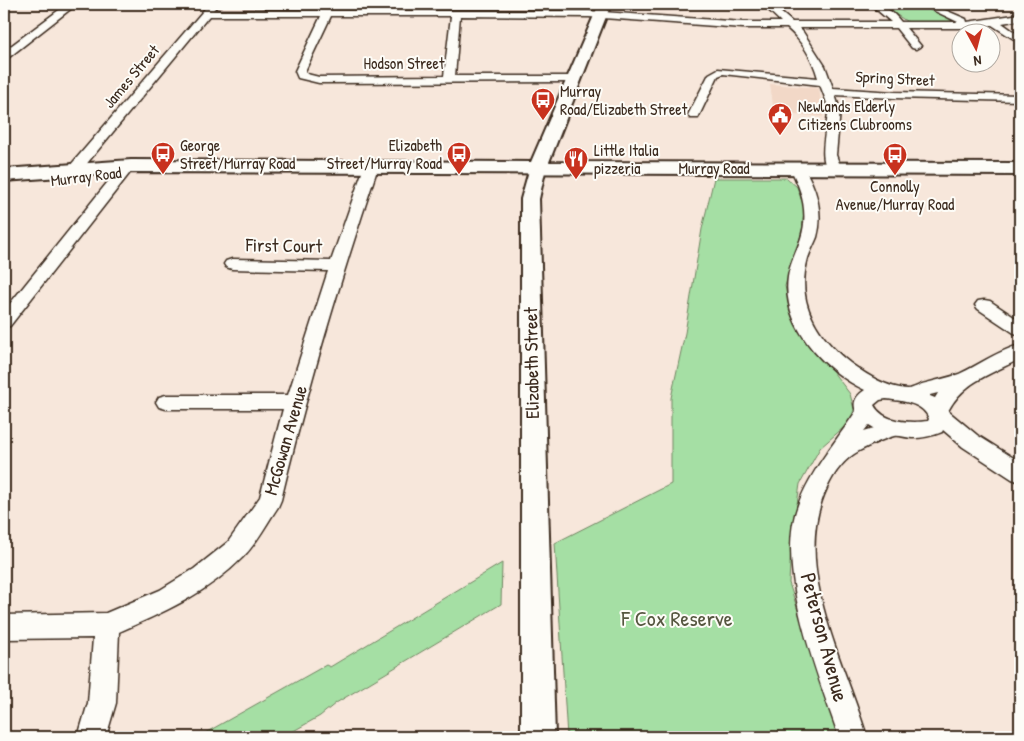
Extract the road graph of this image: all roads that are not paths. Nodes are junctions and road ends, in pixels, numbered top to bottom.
1 (72, 4) edge
2 (214, 4) edge
3 (766, 4) edge
4 (874, 4) edge
5 (924, 4) edge
6 (603, 10) edge
7 (205, 14) junction
8 (327, 14) junction
9 (456, 14) junction
10 (1020, 17) edge
11 (967, 22) edge
12 (995, 22) edge
13 (792, 25) junction
14 (899, 25) junction
15 (952, 25) edge
16 (1002, 27) edge
17 (1020, 40) edge
18 (916, 46) dead end
19 (4, 56) edge
20 (449, 79) junction
21 (575, 80) junction
22 (827, 87) junction
23 (1020, 98) edge
24 (694, 115) dead end
25 (168, 167) junction
26 (371, 167) junction
27 (538, 167) junction
28 (797, 168) junction
29 (834, 168) junction
30 (74, 170) junction
31 (1019, 170) edge
32 (124, 171) junction
33 (4, 175) edge
34 (4, 186) edge
35 (232, 264) dead end
36 (337, 266) junction
37 (984, 305) dead end
38 (4, 322) edge
39 (1020, 329) edge
40 (1020, 351) edge
41 (828, 354) junction
42 (962, 380) junction
43 (886, 392) junction
44 (912, 396) junction
45 (166, 402) dead end
46 (295, 402) junction
47 (866, 407) junction
48 (937, 413) junction
49 (893, 427) junction
50 (923, 430) junction
51 (838, 455) junction
52 (997, 459) junction
53 (1020, 473) edge
54 (107, 625) junction
55 (4, 627) edge
56 (92, 737) edge
57 (538, 737) edge
58 (853, 737) edge

1 - 19 street
2 - 7 street, James Street
3 - 13 street
4 - 14 street
5 - 11 street
6 - 9 street
6 - 13 street
6 - 21 main road, Elizabeth Street
7 - 8 street
7 - 30 street, James Street
8 - 9 street
8 - 20 street, Hodson Street
9 - 20 street
10 - 12 street
13 - 14 street
13 - 22 street
14 - 15 street
14 - 18 street
16 - 17 street
20 - 21 street, Hodson Street
21 - 27 main road, Elizabeth Street
22 - 23 street, Spring Street
22 - 24 street, Spring Street
22 - 29 street
25 - 26 main road, Murray Road
25 - 30 main road, Murray Road
25 - 32 main road, Murray Road
26 - 27 main road, Murray Road
26 - 36 street, McGowan Avenue
27 - 28 main road, Murray Road
27 - 57 street, Elizabeth Street
28 - 29 main road, Murray Road
28 - 41 street
29 - 31 main road, Murray Road
30 - 33 main road, Murray Road
32 - 34 main road, Murray Road
32 - 38 street
35 - 36 street, First Court
36 - 46 street, McGowan Avenue
37 - 39 street
40 - 42 street
41 - 43 street
41 - 47 street
42 - 44 street
42 - 48 street
43 - 44 street
43 - 47 street
44 - 48 street
45 - 46 street
46 - 54 street, McGowan Avenue
47 - 49 street
47 - 51 street, Peterson Avenue
48 - 50 street
48 - 52 street
49 - 50 street
49 - 51 street, Peterson Avenue
50 - 52 street
51 - 58 street, Peterson Avenue
52 - 53 street
54 - 55 street, McGowan Avenue
54 - 56 street

